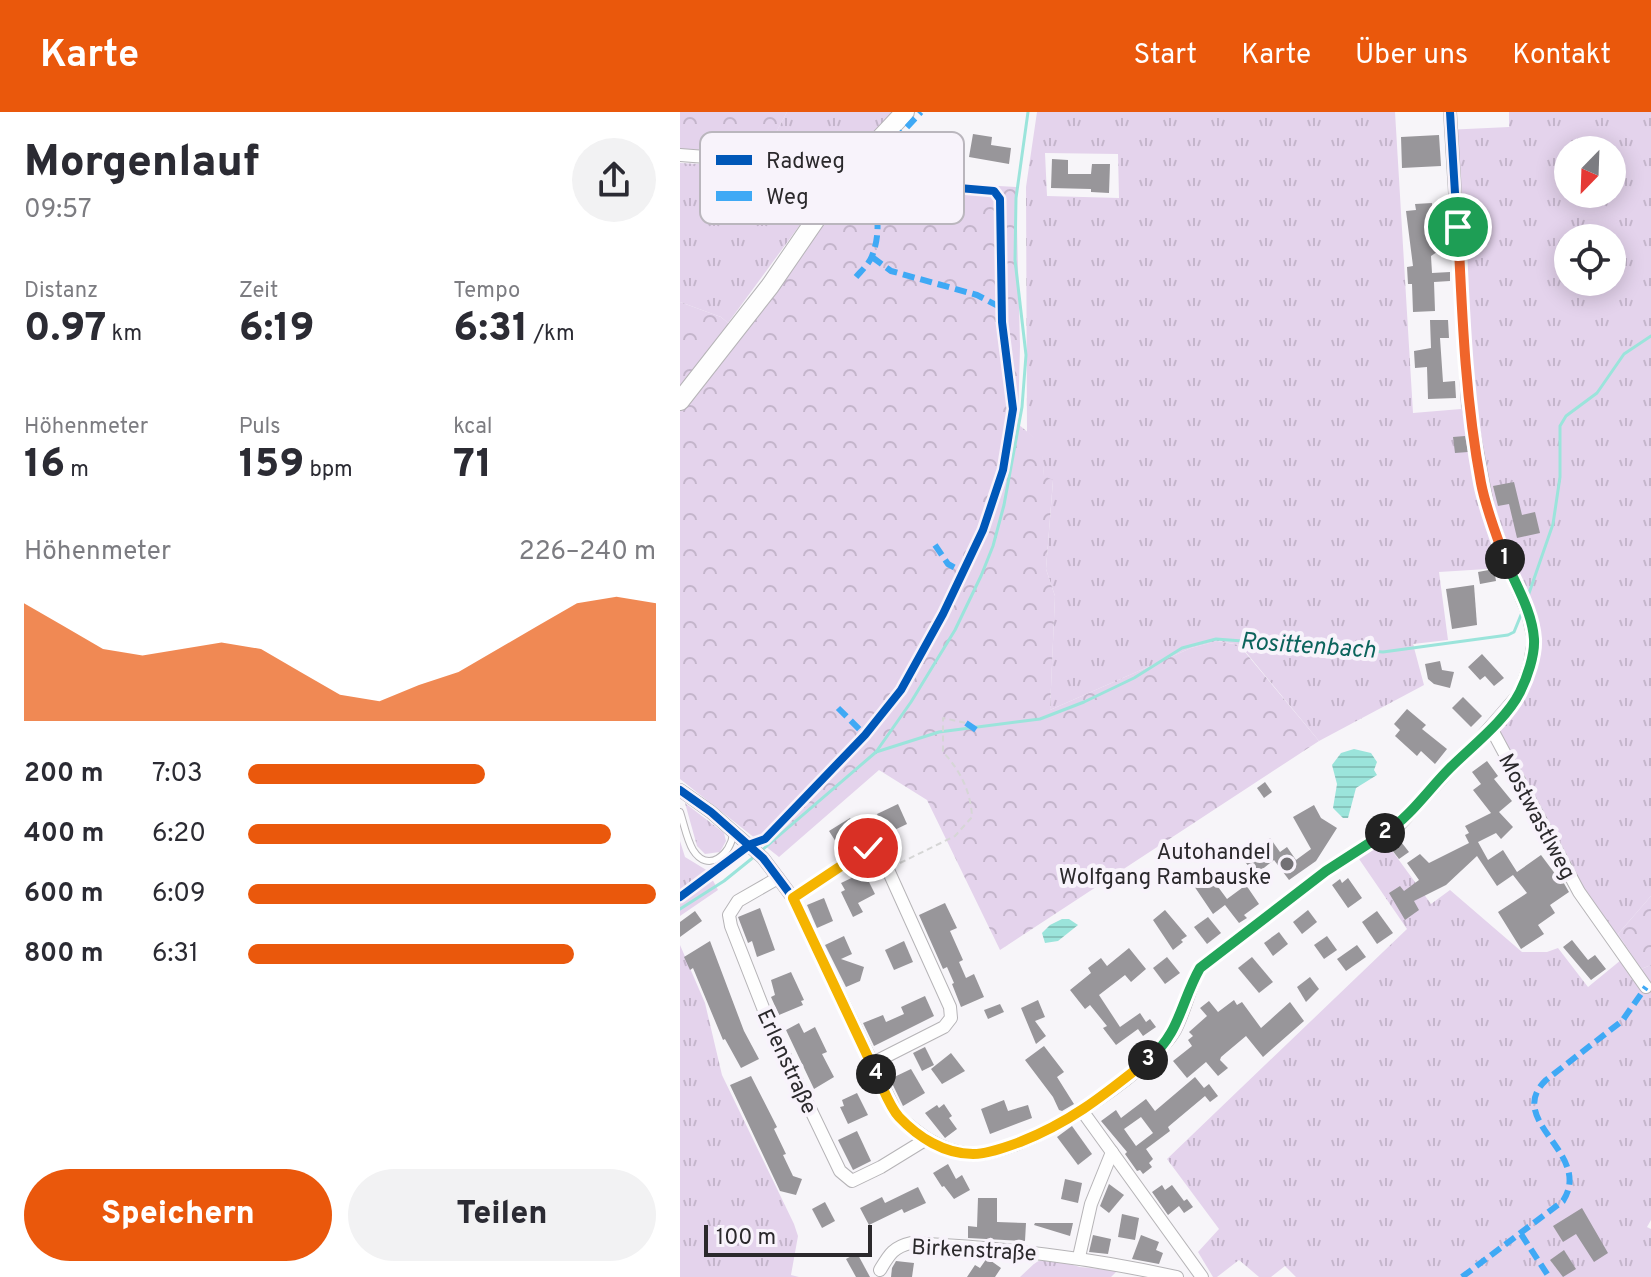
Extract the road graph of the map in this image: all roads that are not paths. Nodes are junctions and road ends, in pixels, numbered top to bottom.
1 (905, 112) edge
2 (1450, 112) edge
3 (886, 132) edge
4 (680, 155) edge
5 (700, 157) edge
6 (813, 224) edge
7 (680, 401) edge
8 (1491, 728) junction
9 (680, 790) edge
10 (680, 812) edge
11 (733, 832) junction
12 (778, 878) junction
13 (793, 898) junction
14 (1648, 991) edge
15 (871, 1064) junction
16 (1083, 1112) junction
17 (925, 1140) junction
18 (1112, 1152) junction
19 (1079, 1257) junction
20 (880, 1270) dead end
21 (1177, 1277) edge
22 (1202, 1277) edge

1 - 3 main road
2 - 8 street, Mostwastlweg
4 - 5 street
6 - 7 main road
8 - 14 street, Mostwastlweg
8 - 16 street
9 - 11 street
10 - 11 lane
11 - 12 street
12 - 13 street
12 - 17 street, Erlenstraße
13 - 15 street
13 - 15 street
15 - 17 street
16 - 17 street
16 - 18 street
18 - 19 street
18 - 22 street
19 - 20 street, Birkenstraße
19 - 21 street, Birkenstraße

